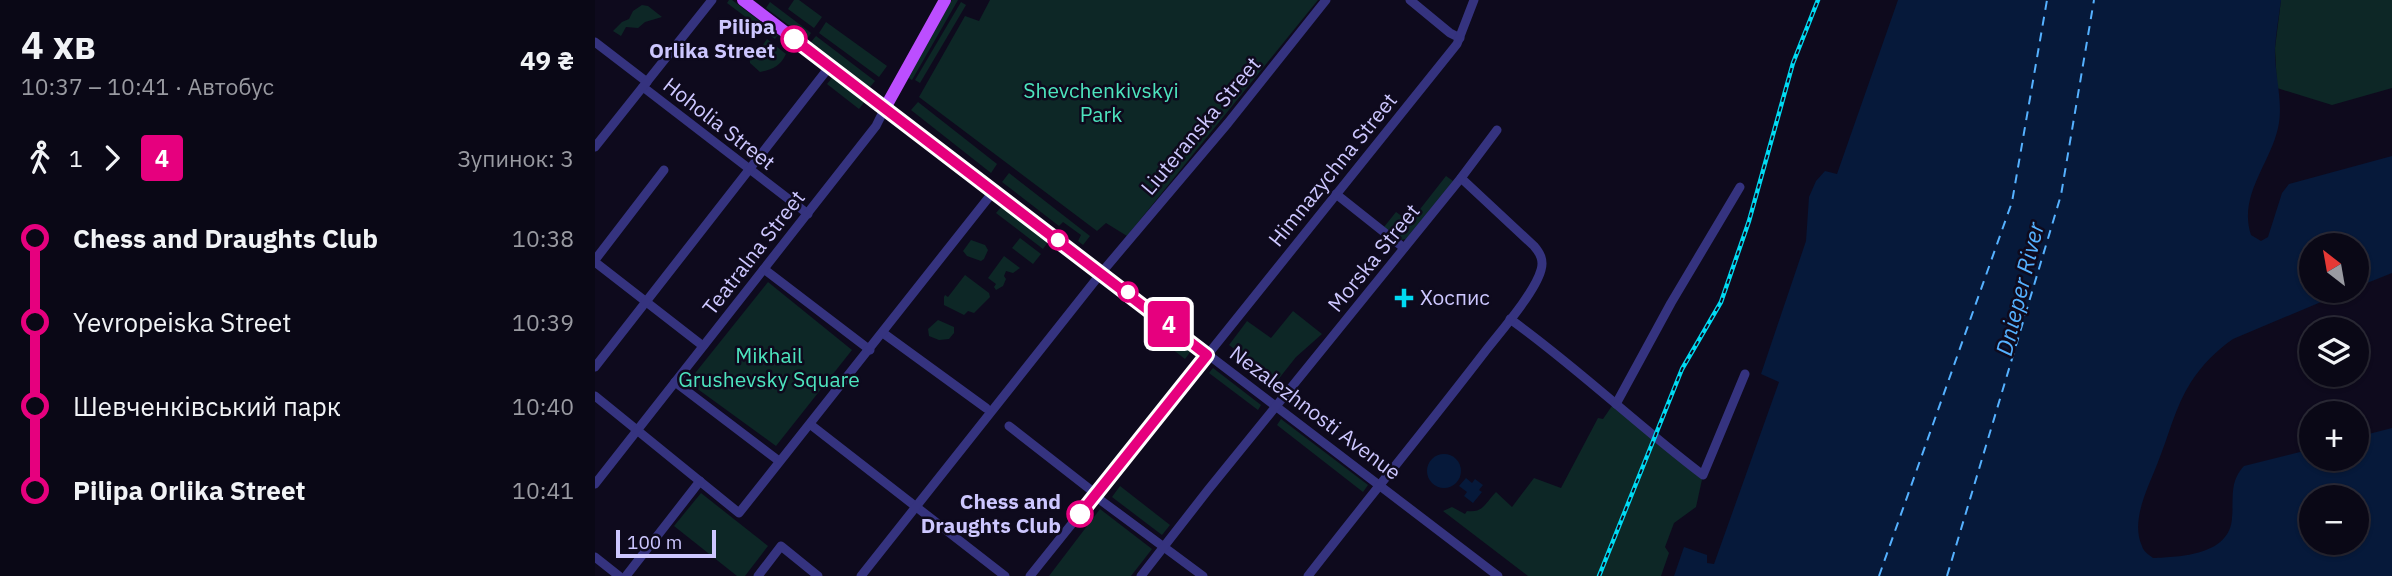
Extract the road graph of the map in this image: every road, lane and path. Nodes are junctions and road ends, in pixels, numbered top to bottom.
1 (712, 0) edge
2 (743, 0) edge
3 (944, 0) edge
4 (1326, 0) edge
5 (1410, 0) edge
6 (1475, 0) edge
7 (1460, 38) junction
8 (595, 42) edge
9 (829, 66) junction
10 (645, 84) junction
11 (885, 108) junction
12 (1497, 130) dead end
13 (595, 147) edge
14 (664, 170) dead end
15 (749, 170) junction
16 (1461, 178) junction
17 (1740, 187) dead end
18 (993, 192) junction
19 (1336, 194) junction
20 (808, 215) junction
21 (1404, 248) junction
22 (595, 261) edge
23 (764, 269) junction
24 (1102, 272) junction
25 (646, 302) junction
26 (1510, 319) junction
27 (883, 333) junction
28 (703, 346) junction
29 (870, 350) junction
30 (1207, 355) junction
31 (595, 367) edge
32 (1745, 374) dead end
33 (675, 382) junction
34 (595, 396) edge
35 (1616, 404) junction
36 (1276, 407) junction
37 (986, 408) dead end
38 (811, 425) junction
39 (1009, 426) dead end
40 (637, 431) junction
41 (779, 461) junction
42 (700, 481) junction
43 (595, 484) edge
44 (1380, 487) junction
45 (1096, 495) junction
46 (916, 506) junction
47 (1163, 548) junction
48 (595, 557) edge
49 (619, 576) edge
50 (626, 576) edge
51 (758, 576) edge
52 (818, 576) edge
53 (861, 576) edge
54 (1005, 576) edge
55 (1030, 576) edge
56 (1142, 576) edge
57 (1203, 576) edge
58 (1308, 576) edge
59 (1498, 576) edge

1 - 10 street
2 - 9 main road, Nezalezhnosti Avenue
3 - 11 main road
4 - 24 street, Liuteranska Street
5 - 7 street
6 - 7 street, Himnazychna Street
7 - 19 street, Himnazychna Street
8 - 10 street, Hoholia Street
9 - 11 main road, Nezalezhnosti Avenue
9 - 15 street
10 - 13 street
10 - 15 street, Hoholia Street
11 - 18 street, Nezalezhnosti Avenue
11 - 20 street, Teatralna Street
12 - 16 street, Morska Street
14 - 22 street
15 - 20 street, Hoholia Street
15 - 25 street
16 - 21 street, Morska Street
16 - 26 street
17 - 35 street
18 - 24 street, Nezalezhnosti Avenue
18 - 27 street
19 - 21 street
19 - 30 street, Himnazychna Street
20 - 23 street, Teatralna Street
21 - 36 street, Morska Street
22 - 25 street
23 - 28 street, Teatralna Street
23 - 29 street
24 - 30 street, Nezalezhnosti Avenue
24 - 46 street, Liuteranska Street
25 - 28 street
25 - 31 street
26 - 35 street
26 - 44 street
27 - 29 street
27 - 37 street
28 - 33 street, Teatralna Street
29 - 38 street
30 - 36 street, Nezalezhnosti Avenue
30 - 45 street, Himnazychna Street
32 - 35 street
33 - 40 street, Teatralna Street
33 - 41 street
34 - 40 street
36 - 44 street, Nezalezhnosti Avenue
36 - 47 street, Morska Street
38 - 41 street
38 - 46 street
39 - 45 street
40 - 42 street
40 - 43 street, Teatralna Street
41 - 42 street
42 - 50 street
44 - 58 street
44 - 59 street, Nezalezhnosti Avenue
45 - 47 street
45 - 55 street, Himnazychna Street
46 - 53 street, Liuteranska Street
46 - 54 street
47 - 56 street, Morska Street
47 - 57 street
48 - 49 street
51 - 52 street

